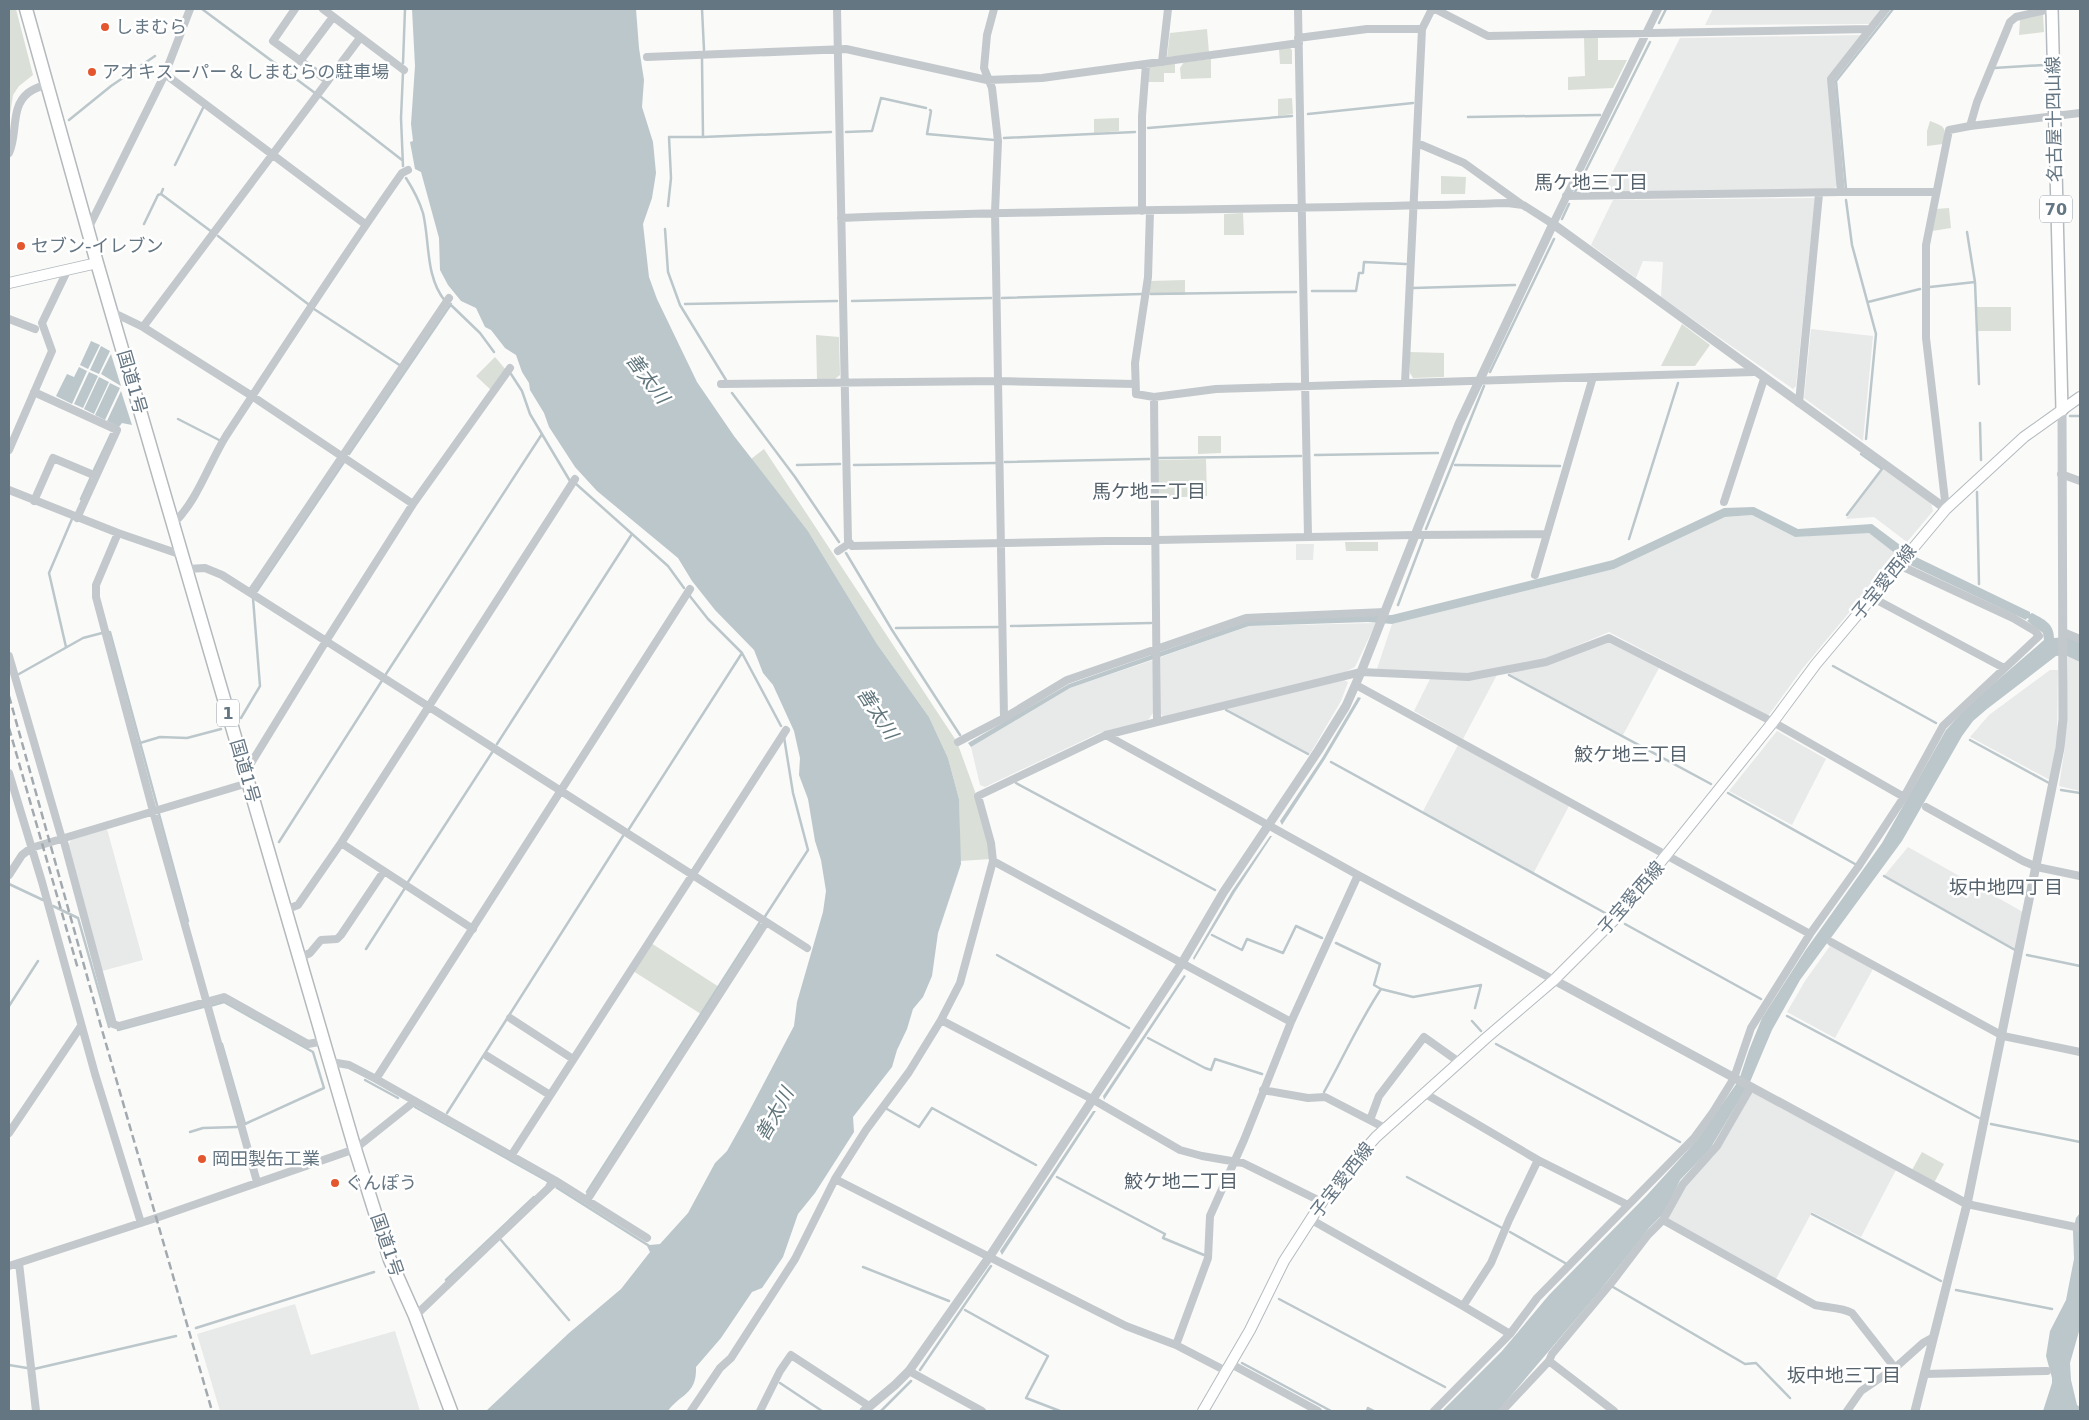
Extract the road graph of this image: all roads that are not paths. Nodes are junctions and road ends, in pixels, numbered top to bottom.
1 (26, 9) edge
2 (190, 9) edge
3 (295, 9) edge
4 (323, 9) edge
5 (837, 9) edge
6 (994, 9) edge
7 (1168, 9) edge
8 (1298, 9) edge
9 (1433, 9) edge
10 (1658, 9) edge
11 (1886, 9) edge
12 (2051, 9) edge
13 (333, 17) junction
14 (1422, 29) junction
15 (1869, 29) junction
16 (1645, 33) junction
17 (360, 38) junction
18 (1298, 40) junction
19 (838, 49) junction
20 (646, 57) dead end
21 (300, 61) junction
22 (1162, 62) junction
23 (1146, 64) junction
24 (404, 70) dead end
25 (164, 74) junction
26 (987, 80) junction
27 (328, 81) junction
28 (46, 84) junction
29 (2080, 113) edge
30 (2053, 117) junction
31 (1970, 126) junction
32 (1418, 143) junction
33 (9, 152) edge
34 (273, 154) junction
35 (408, 170) dead end
36 (1841, 192) junction
37 (1936, 192) junction
38 (1819, 194) junction
39 (1566, 196) junction
40 (1523, 205) junction
41 (1415, 206) junction
42 (1302, 208) junction
43 (1146, 211) junction
44 (995, 212) junction
45 (841, 218) junction
46 (365, 224) junction
47 (1553, 224) junction
48 (88, 229) junction
49 (97, 263) junction
50 (68, 269) junction
51 (9, 283) edge
52 (449, 298) dead end
53 (112, 312) junction
54 (9, 319) edge
55 (143, 327) junction
56 (36, 329) dead end
57 (510, 368) dead end
58 (1754, 372) junction
59 (1593, 377) junction
60 (1764, 378) junction
61 (998, 381) junction
62 (1478, 381) junction
63 (845, 383) junction
64 (1405, 383) junction
65 (721, 384) dead end
66 (1135, 384) junction
67 (1306, 387) junction
68 (34, 392) junction
69 (252, 396) junction
70 (1154, 396) junction
71 (2080, 397) edge
72 (1799, 403) junction
73 (2062, 410) junction
74 (9, 450) edge
75 (343, 456) junction
76 (2061, 474) junction
77 (96, 476) junction
78 (575, 479) dead end
79 (2080, 481) edge
80 (9, 490) edge
81 (34, 501) junction
82 (1724, 502) dead end
83 (413, 504) junction
84 (1946, 509) junction
85 (78, 518) junction
86 (173, 524) junction
87 (118, 533) junction
88 (1547, 534) junction
89 (1414, 535) junction
90 (1308, 537) junction
91 (1155, 541) junction
92 (850, 544) junction
93 (1002, 544) junction
94 (838, 551) dead end
95 (182, 555) junction
96 (1899, 565) junction
97 (186, 569) junction
98 (1536, 575) dead end
99 (690, 589) dead end
100 (251, 592) junction
101 (1873, 598) junction
102 (1385, 612) junction
103 (2063, 632) junction
104 (2080, 639) edge
105 (326, 642) junction
106 (1157, 650) junction
107 (9, 656) edge
108 (2004, 668) junction
109 (1362, 672) junction
110 (1356, 685) junction
111 (428, 706) junction
112 (1004, 718) junction
113 (1157, 722) junction
114 (1773, 722) junction
115 (786, 730) dead end
116 (1106, 734) junction
117 (958, 742) dead end
118 (9, 773) edge
119 (247, 778) junction
120 (560, 790) junction
121 (1904, 797) junction
122 (1926, 807) dead end
123 (153, 811) junction
124 (1270, 825) junction
125 (62, 839) junction
126 (340, 843) junction
127 (32, 848) junction
128 (1667, 855) junction
129 (993, 861) junction
130 (2037, 867) junction
131 (384, 871) junction
132 (9, 875) edge
133 (691, 875) junction
134 (1358, 875) junction
135 (2080, 876) edge
136 (285, 910) junction
137 (766, 922) junction
138 (473, 929) junction
139 (1810, 934) junction
140 (1831, 942) dead end
141 (807, 948) dead end
142 (300, 958) junction
143 (1182, 963) junction
144 (1554, 980) junction
145 (205, 1001) junction
146 (510, 1018) dead end
147 (941, 1020) junction
148 (1291, 1022) junction
149 (82, 1026) junction
150 (2003, 1036) junction
151 (324, 1041) junction
152 (2080, 1052) edge
153 (487, 1056) dead end
154 (574, 1059) junction
155 (331, 1062) junction
156 (1458, 1062) junction
157 (1736, 1078) junction
158 (376, 1079) junction
159 (1751, 1087) junction
160 (1263, 1090) junction
161 (1424, 1092) junction
162 (550, 1095) junction
163 (1092, 1099) junction
164 (415, 1102) junction
165 (1370, 1120) junction
166 (1386, 1128) junction
167 (9, 1133) edge
168 (355, 1149) junction
169 (511, 1156) junction
170 (1538, 1160) junction
171 (1235, 1162) junction
172 (835, 1179) junction
173 (556, 1181) junction
174 (257, 1182) junction
175 (587, 1200) junction
176 (1322, 1202) junction
177 (1967, 1204) junction
178 (1628, 1205) junction
179 (1310, 1220) junction
180 (1664, 1220) junction
181 (141, 1222) junction
182 (2077, 1227) edge
183 (647, 1238) dead end
184 (990, 1256) junction
185 (19, 1263) junction
186 (9, 1266) edge
187 (1463, 1306) junction
188 (414, 1316) junction
189 (1510, 1334) junction
190 (1932, 1338) junction
191 (1176, 1345) junction
192 (1549, 1361) junction
193 (1228, 1367) junction
194 (1895, 1368) junction
195 (909, 1371) junction
196 (2047, 1371) dead end
197 (1924, 1374) junction
198 (762, 1410) edge
199 (869, 1410) edge
200 (36, 1411) edge
201 (451, 1411) edge
202 (691, 1411) edge
203 (982, 1411) edge
204 (1202, 1411) edge
205 (1318, 1411) edge
206 (1434, 1411) edge
207 (1502, 1411) edge
208 (1614, 1411) edge
209 (1846, 1411) edge
210 (1915, 1411) edge

1 - 28 highway, 国道1号 / 1
2 - 25 street
3 - 21 street
4 - 13 street
5 - 19 street
6 - 26 street
7 - 22 street
8 - 18 street
9 - 14 street
9 - 16 street
10 - 16 street
11 - 15 street
12 - 30 main road, 名古屋十四山線 / 70
12 - 31 street
13 - 17 street
13 - 21 street
14 - 18 street
14 - 32 street
15 - 16 street
15 - 36 street
16 - 39 street
17 - 24 street
17 - 27 street
18 - 22 street
18 - 42 street
19 - 20 street
19 - 26 street
19 - 45 street
21 - 27 street
22 - 23 street
23 - 26 street
23 - 43 street
25 - 34 street
25 - 48 street
26 - 44 street
27 - 34 street
28 - 33 street
28 - 48 highway, 国道1号 / 1
29 - 30 street
30 - 31 street
30 - 73 main road, 名古屋十四山線 / 70
31 - 37 street
32 - 40 street
32 - 41 street
34 - 46 street
34 - 55 street
35 - 46 street
36 - 37 street
36 - 38 street
37 - 84 street
38 - 39 street
38 - 72 street
39 - 47 street
40 - 41 street
40 - 47 street
41 - 42 street
41 - 64 street
42 - 43 street
42 - 67 street
43 - 44 street
43 - 66 street
44 - 45 street
44 - 61 street
45 - 63 street
46 - 69 street
47 - 58 street
47 - 62 street
48 - 49 highway, 国道1号 / 1
49 - 50 main road
49 - 53 highway, 国道1号 / 1
50 - 51 main road
50 - 68 street
52 - 75 street
53 - 55 street
53 - 86 highway, 国道1号 / 1
54 - 56 street
55 - 69 street
57 - 83 street
58 - 59 street
58 - 60 street
59 - 62 street
59 - 88 street
60 - 72 street
60 - 82 street
61 - 63 street
61 - 66 street
61 - 93 street
62 - 64 street
62 - 89 street
63 - 65 street
63 - 92 street
64 - 67 street
66 - 70 street
67 - 70 street
67 - 90 street
68 - 74 street
68 - 77 street
69 - 75 street
69 - 86 street
70 - 91 street
71 - 73 main road, 子宝愛西線
72 - 84 street
73 - 76 street
73 - 84 main road, 子宝愛西線
75 - 83 street
75 - 100 street
76 - 79 street
76 - 103 street
77 - 81 street
77 - 85 street
78 - 111 street
80 - 81 street
81 - 85 street
83 - 105 street
84 - 96 main road, 子宝愛西線
85 - 87 street
86 - 95 highway, 国道1号 / 1
87 - 95 street
87 - 123 street
88 - 89 street
88 - 98 street
89 - 90 street
89 - 102 street
90 - 91 street
91 - 93 street
91 - 106 street
92 - 93 street
92 - 94 street
93 - 112 street
95 - 97 highway, 国道1号 / 1
96 - 101 main road, 子宝愛西線
96 - 108 street
97 - 100 street
97 - 119 highway, 国道1号 / 1
99 - 120 street
100 - 105 street
101 - 108 street
101 - 114 main road, 子宝愛西線
102 - 106 street
102 - 109 street
103 - 104 street
103 - 130 street
105 - 111 street
105 - 119 street
106 - 112 street
106 - 113 street
107 - 125 street
108 - 121 street
109 - 110 street
109 - 113 street
109 - 114 street
110 - 124 street
110 - 128 street
111 - 120 street
111 - 126 street
112 - 117 street
113 - 116 street
114 - 121 street
114 - 128 main road, 子宝愛西線
115 - 133 street
116 - 124 street
116 - 129 street
118 - 127 street
119 - 123 street
119 - 136 highway, 国道1号 / 1
120 - 133 street
120 - 138 street
121 - 139 street
122 - 130 street
123 - 125 street
123 - 145 street
124 - 134 street
124 - 143 street
125 - 127 street
125 - 145 street
126 - 131 street
126 - 136 street
127 - 132 street
127 - 149 street
128 - 139 street
128 - 144 main road, 子宝愛西線
129 - 143 street
129 - 147 street
130 - 135 street
130 - 150 street
131 - 138 street
131 - 142 street
133 - 137 street
133 - 154 street
134 - 144 street
134 - 148 street
136 - 142 highway, 国道1号 / 1
137 - 141 street
137 - 175 street
138 - 158 street
139 - 157 street
140 - 150 street
142 - 151 highway, 国道1号 / 1
143 - 148 street
143 - 163 street
144 - 156 main road, 子宝愛西線
144 - 157 street
145 - 151 street
145 - 174 street
146 - 154 street
147 - 163 street
147 - 172 street
148 - 160 street
149 - 167 street
149 - 181 street
150 - 152 street
150 - 177 street
151 - 155 highway, 国道1号 / 1
153 - 162 street
154 - 162 street
155 - 158 street
155 - 168 highway, 国道1号 / 1
156 - 161 main road, 子宝愛西線
156 - 165 street
157 - 159 street
157 - 178 street
158 - 164 street
159 - 177 street
159 - 180 street
160 - 165 street
160 - 171 street
161 - 166 main road, 子宝愛西線
161 - 170 street
162 - 169 street
163 - 171 street
163 - 184 street
164 - 168 street
164 - 169 street
165 - 166 street
166 - 176 main road, 子宝愛西線
168 - 174 street
168 - 188 highway, 国道1号 / 1
169 - 173 street
170 - 178 street
170 - 187 street
171 - 176 street
171 - 191 street
172 - 184 street
172 - 202 street
173 - 175 street
173 - 188 street
174 - 181 street
175 - 183 street
176 - 179 main road, 子宝愛西線
177 - 182 street
177 - 190 street
178 - 189 street
179 - 187 street
179 - 193 main road, 子宝愛西線
180 - 192 street
180 - 194 street
181 - 185 street
184 - 191 street
184 - 195 street
185 - 186 street
185 - 200 street
187 - 189 street
188 - 201 highway, 国道1号 / 1
189 - 206 street
190 - 194 street
190 - 197 street
191 - 193 street
192 - 207 street
192 - 208 street
193 - 204 main road, 子宝愛西線
193 - 205 street
194 - 209 street
195 - 199 street
195 - 203 street
196 - 197 street
197 - 210 street
198 - 199 street

